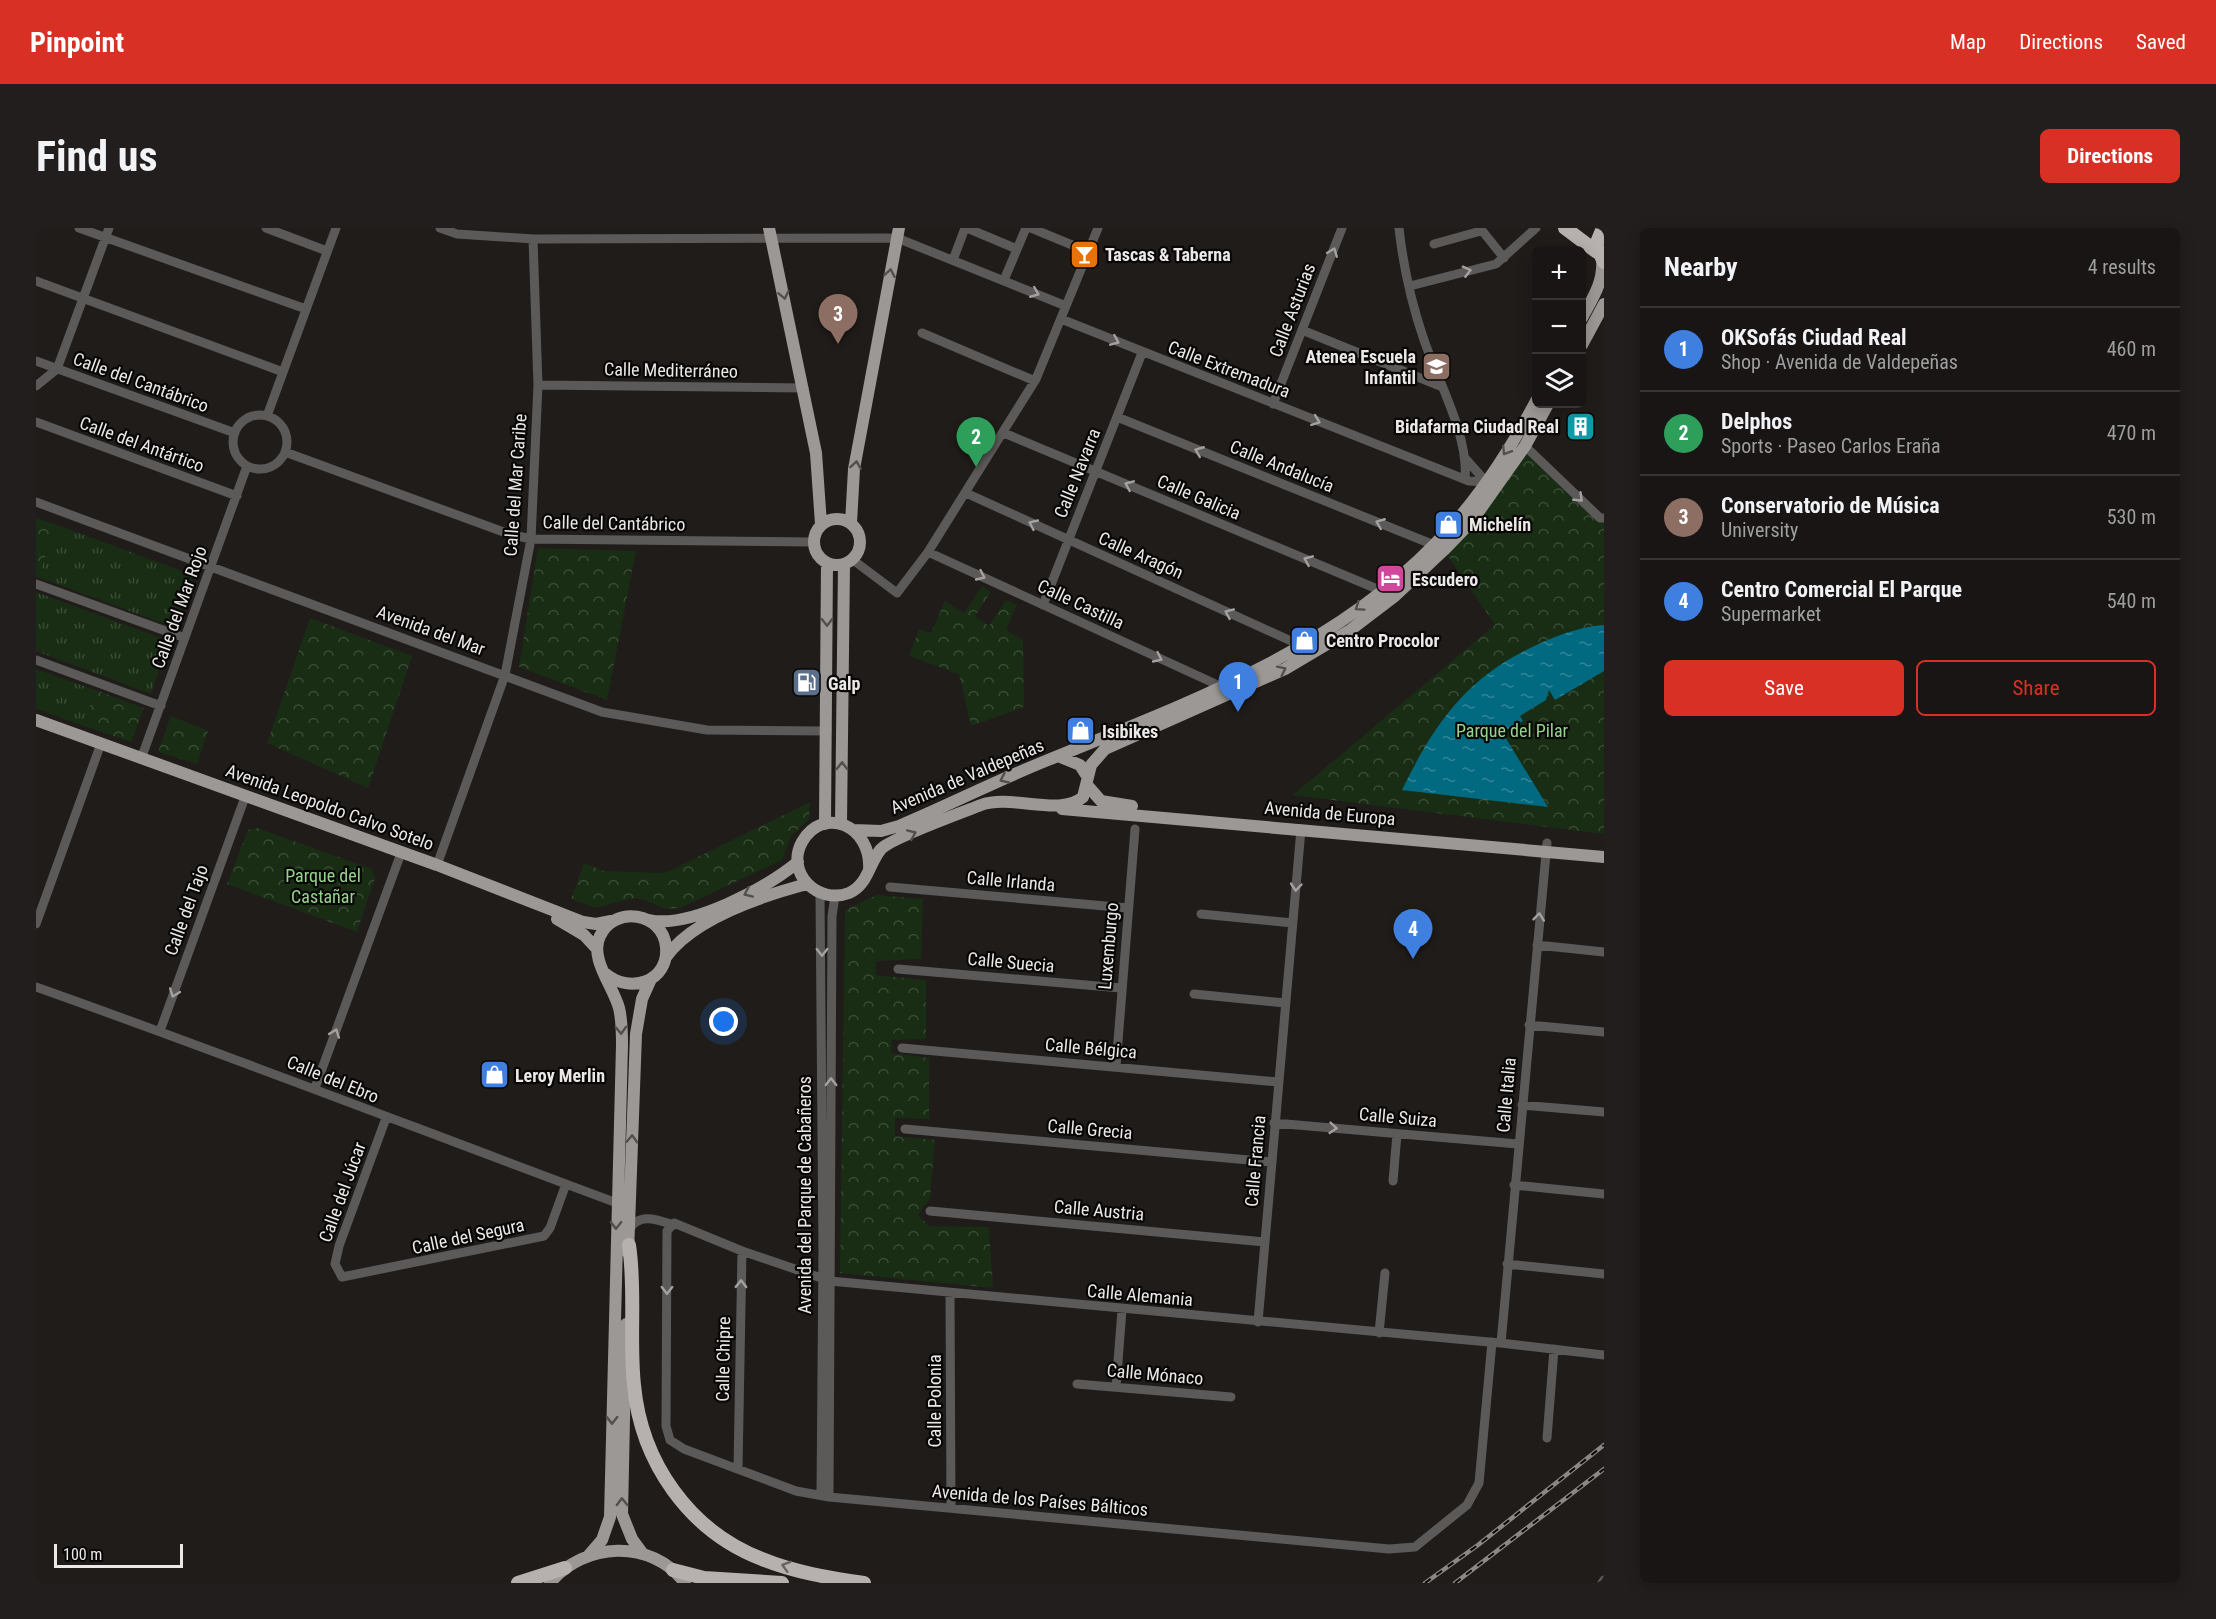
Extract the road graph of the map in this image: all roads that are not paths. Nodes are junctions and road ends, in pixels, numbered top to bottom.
1 (79, 228) edge
2 (266, 228) edge
3 (336, 228) edge
4 (440, 228) edge
5 (966, 228) edge
6 (1026, 228) edge
7 (1030, 228) edge
8 (1098, 228) edge
9 (1342, 228) edge
10 (1399, 228) edge
11 (1536, 228) edge
12 (1565, 228) edge
13 (1603, 228) edge
14 (1480, 230) edge
15 (107, 233) edge
16 (770, 233) edge
17 (898, 233) edge
18 (533, 239) junction
19 (1434, 244) dead end
20 (1017, 249) junction
21 (327, 250) junction
22 (1089, 252) junction
23 (1504, 258) junction
24 (1601, 258) edge
25 (953, 260) junction
26 (1004, 280) junction
27 (36, 281) edge
28 (1410, 286) junction
29 (84, 299) junction
30 (1604, 304) edge
31 (1066, 306) junction
32 (306, 309) junction
33 (1586, 309) edge
34 (1061, 319) junction
35 (1302, 330) junction
36 (922, 333) dead end
37 (1586, 336) edge
38 (1142, 353) junction
39 (36, 361) edge
40 (57, 369) junction
41 (283, 372) junction
42 (1035, 381) junction
43 (538, 385) junction
44 (36, 386) edge
45 (1440, 386) junction
46 (804, 388) junction
47 (1273, 404) junction
48 (1532, 408) edge
49 (1546, 408) edge
50 (267, 416) junction
51 (1117, 417) junction
52 (36, 422) edge
53 (235, 433) junction
54 (1004, 433) junction
55 (1525, 446) junction
56 (285, 452) junction
57 (1464, 457) junction
58 (247, 466) junction
59 (1096, 471) junction
60 (1465, 479) junction
61 (1491, 486) junction
62 (966, 493) junction
63 (237, 496) junction
64 (36, 502) edge
65 (1604, 518) edge
66 (851, 523) junction
67 (821, 524) junction
68 (531, 539) junction
69 (1068, 540) junction
70 (813, 542) junction
71 (1434, 545) junction
72 (928, 552) junction
73 (848, 562) junction
74 (827, 564) junction
75 (212, 566) junction
76 (36, 584) edge
77 (1382, 591) junction
78 (1043, 605) junction
79 (185, 638) junction
80 (1302, 646) junction
81 (36, 660) edge
82 (505, 675) junction
83 (1220, 686) junction
84 (161, 706) junction
85 (36, 720) edge
86 (36, 726) edge
87 (827, 731) junction
88 (99, 749) junction
89 (1058, 756) junction
90 (141, 759) junction
91 (1087, 781) junction
92 (244, 800) junction
93 (1053, 805) junction
94 (825, 824) junction
95 (841, 824) junction
96 (1135, 829) dead end
97 (1301, 829) junction
98 (854, 830) junction
99 (1546, 847) junction
100 (1604, 849) edge
101 (400, 856) junction
102 (1604, 856) edge
103 (798, 862) junction
104 (437, 865) junction
105 (869, 870) junction
106 (807, 884) junction
107 (890, 887) dead end
108 (820, 894) junction
109 (835, 896) junction
110 (1128, 908) junction
111 (1201, 914) dead end
112 (648, 920) junction
113 (612, 921) junction
114 (1293, 923) junction
115 (36, 924) edge
116 (1537, 945) junction
117 (597, 949) junction
118 (1604, 952) edge
119 (666, 957) junction
120 (898, 969) dead end
121 (606, 974) junction
122 (651, 979) junction
123 (36, 987) edge
124 (1121, 988) junction
125 (1194, 994) dead end
126 (1285, 1003) junction
127 (1529, 1025) junction
128 (160, 1031) junction
129 (1604, 1032) edge
130 (902, 1048) dead end
131 (1116, 1066) junction
132 (1278, 1082) junction
133 (315, 1088) junction
134 (1522, 1105) junction
135 (1604, 1112) edge
136 (386, 1118) junction
137 (1274, 1123) junction
138 (905, 1129) dead end
139 (1397, 1134) junction
140 (1518, 1144) junction
141 (1271, 1162) junction
142 (1393, 1181) dead end
143 (566, 1184) junction
144 (1514, 1185) junction
145 (1604, 1194) edge
146 (617, 1203) junction
147 (930, 1211) dead end
148 (671, 1224) junction
149 (629, 1230) junction
150 (1264, 1242) junction
151 (629, 1245) junction
152 (742, 1251) junction
153 (1507, 1264) junction
154 (1385, 1274) dead end
155 (1604, 1274) edge
156 (342, 1277) joint
157 (827, 1279) junction
158 (950, 1293) junction
159 (1122, 1310) junction
160 (1258, 1322) junction
161 (1379, 1333) junction
162 (1496, 1343) junction
163 (1554, 1349) junction
164 (1604, 1355) edge
165 (1077, 1384) dead end
166 (1116, 1387) junction
167 (1231, 1397) dead end
168 (1547, 1438) dead end
169 (738, 1468) junction
170 (825, 1496) junction
171 (951, 1508) junction
172 (643, 1554) junction
173 (589, 1555) junction
174 (565, 1568) junction
175 (673, 1570) junction
176 (518, 1583) edge
177 (550, 1583) edge
178 (685, 1583) edge
179 (782, 1583) edge
180 (864, 1583) edge

1 - 15 street
2 - 21 street
3 - 21 street
4 - 18 street
5 - 20 street
5 - 25 street
6 - 20 street
7 - 22 street
8 - 22 street
35 -> 9 street, Calle Asturias
10 - 28 street
11 - 23 street
12 - 24 highway
13 - 24 highway
14 - 19 street
14 - 23 street
15 - 29 street
15 - 32 street
16 - 17 street
16 - 18 street
16 -> 46 main road
17 - 25 street
66 -> 17 main road
18 - 43 street, Calle del Mar Caribe
20 - 26 street
21 - 32 street
22 - 31 street
28 -> 23 street
24 - 33 main road
25 - 26 street
26 -> 31 street
27 - 29 street
28 - 45 street
29 - 40 street
29 - 41 street
30 - 37 main road
31 - 34 street
32 - 41 street
34 -> 38 street, Calle Extremadura
34 - 42 street
35 - 45 street
35 - 47 street, Calle Asturias
36 - 42 street
38 - 47 street, Calle Extremadura
38 - 51 street, Calle Navarra
39 - 40 street, Calle del Cantábrico
40 - 44 street
40 - 53 street, Calle del Cantábrico
41 - 50 street
42 - 54 street
43 - 46 street, Calle Mediterráneo
43 - 68 street, Calle del Mar Caribe
45 - 57 street
46 - 67 main road
47 -> 60 street, Calle Extremadura
48 -> 61 main road, Avenida de Valdepeñas
49 - 55 main road, Avenida de Valdepeñas
50 - 53 street
50 - 56 street
51 - 59 street, Calle Navarra
71 -> 51 street, Calle Andalucía
52 - 63 street, Calle del Antártico
53 - 58 street
54 - 59 street, Calle Galicia
54 - 62 street
55 - 61 main road, Avenida de Valdepeñas
55 -> 65 street
56 - 58 street
56 - 68 street, Calle del Cantábrico
57 - 60 street
57 - 61 street
58 - 63 street, Calle del Mar Rojo
59 - 69 street, Calle Navarra
77 -> 59 street, Calle Galicia
60 - 61 street, Calle Extremadura
61 - 71 main road, Avenida de Valdepeñas
91 -> 61 main road, Avenida de Valdepeñas
69 -> 62 street, Calle Aragón
62 - 72 street
63 - 75 street, Calle del Mar Rojo
64 - 75 street, Avenida del Mar
66 - 67 main road
66 - 73 main road
67 - 70 main road
68 - 70 street, Calle del Cantábrico
68 - 82 street, Calle del Mar Caribe
69 - 78 street, Calle Navarra
80 -> 69 street, Calle Aragón
70 - 74 main road
71 - 77 main road, Avenida de Valdepeñas
72 - 73 street
72 -> 78 street, Calle Castilla
73 - 74 main road
95 -> 73 main road
74 -> 87 main road
75 - 79 street, Calle del Mar Rojo
75 - 82 street, Avenida del Mar
76 - 79 street
77 -> 80 main road, Avenida de Valdepeñas
78 -> 83 street, Calle Castilla
79 - 84 street, Calle del Mar Rojo
80 - 83 main road, Avenida de Valdepeñas
81 - 84 street
82 - 87 street, Avenida del Mar
82 - 104 street, Calle del Mar Caribe
83 - 89 main road, Avenida de Valdepeñas
84 - 90 street, Calle del Mar Rojo
85 - 90 main road, Avenida Leopoldo Calvo Sotelo
86 - 88 main road, Avenida Leopoldo Calvo Sotelo
87 - 94 main road
88 - 92 main road, Avenida Leopoldo Calvo Sotelo
88 - 115 street
89 - 91 main road, Avenida de Europa
89 -> 98 main road, Avenida de Valdepeñas
90 - 104 main road, Avenida Leopoldo Calvo Sotelo
91 - 93 main road, Avenida de Valdepeñas
91 - 99 main road, Avenida de Europa
92 - 101 main road, Avenida Leopoldo Calvo Sotelo
92 -> 128 street, Calle del Tajo
93 - 97 main road, Avenida de Europa
105 -> 93 main road, Avenida de Valdepeñas
94 - 95 main road
94 - 103 main road
95 - 98 main road
96 - 110 street, Luxemburgo
97 - 99 main road, Avenida de Europa
97 -> 114 street, Calle Francia
98 - 105 main road
99 - 100 main road, Avenida de Europa
99 - 102 main road, Avenida de Europa
116 -> 99 street, Calle Italia
101 - 117 main road, Avenida Leopoldo Calvo Sotelo
133 -> 101 street
103 - 106 main road
103 -> 112 main road
104 - 113 main road, Avenida Leopoldo Calvo Sotelo
105 - 109 main road
106 - 108 main road
106 - 119 main road
107 - 110 street, Calle Irlanda
108 - 109 main road
108 -> 157 street, Avenida del Parque de Cabañeros
157 -> 109 street, Avenida del Parque de Cabañeros
110 - 124 street, Luxemburgo
111 - 114 street
112 - 113 main road
112 - 119 main road
113 - 117 main road
114 - 126 street, Calle Francia
116 - 118 street
116 - 127 street, Calle Italia
117 - 121 main road
119 - 122 main road
120 - 124 street, Calle Suecia
121 - 122 main road
121 -> 146 main road
149 -> 122 main road
123 - 128 street, Calle del Ebro
124 - 131 street, Luxemburgo
125 - 126 street
126 - 132 street, Calle Francia
127 - 129 street
127 - 134 street, Calle Italia
128 - 133 street, Calle del Ebro
130 - 131 street, Calle Bélgica
131 - 132 street, Calle Bélgica
132 - 137 street, Calle Francia
133 - 136 street, Calle del Ebro
134 - 135 street
134 - 140 street, Calle Italia
136 - 143 street, Calle del Ebro
136 - 156 street, Calle del Júcar
137 -> 139 street, Calle Suiza
137 - 141 street, Calle Francia
138 - 141 street, Calle Grecia
139 - 140 street, Calle Suiza
139 - 142 street
140 - 144 street, Calle Italia
141 - 150 street, Calle Francia
143 - 146 street, Calle del Ebro
143 - 156 street, Calle del Segura
144 - 145 street
144 - 153 street, Calle Italia
146 -> 173 main road
147 - 150 street, Calle Austria
148 - 149 street
148 - 152 street, Calle Alemania
148 -> 169 street, Avenida de los Países Bálticos
149 - 151 main road
150 - 160 street, Calle Francia
172 -> 151 main road
180 -> 151 highway
152 - 157 street, Calle Alemania
169 -> 152 street, Calle Chipre
153 - 155 street
153 - 162 street, Calle Italia
154 - 161 street
157 - 158 street, Calle Alemania
157 - 170 street, Avenida del Parque de Cabañeros
158 - 159 street, Calle Alemania
158 - 171 street, Calle Polonia
159 - 160 street, Calle Alemania
159 - 166 street
160 - 161 street, Calle Alemania
161 - 162 street, Calle Alemania
162 - 163 street, Calle Alemania
162 - 171 street, Avenida de los Países Bálticos
163 - 164 street, Calle Alemania
163 - 168 street
165 - 166 street, Calle Mónaco
166 - 167 street, Calle Mónaco
169 - 170 street, Avenida de los Países Bálticos
170 - 171 street, Avenida de los Países Bálticos
172 - 173 main road
172 - 175 main road
173 - 174 main road
174 - 176 highway
174 - 177 main road
175 - 178 main road
175 - 179 highway

